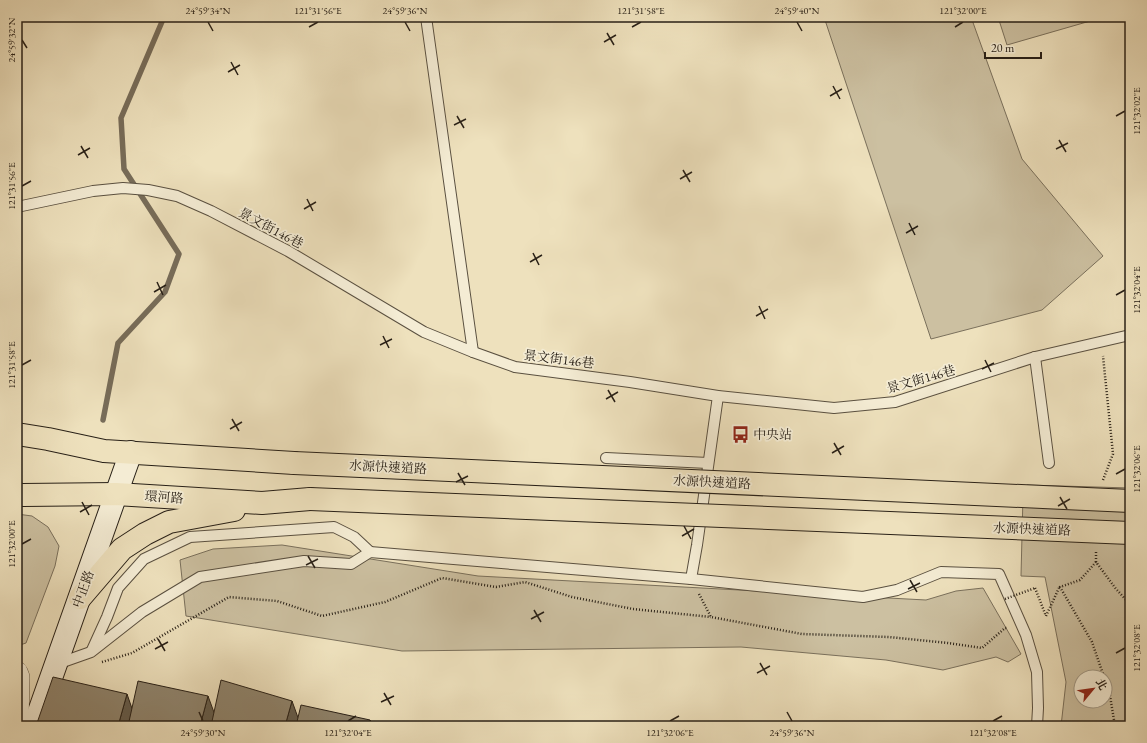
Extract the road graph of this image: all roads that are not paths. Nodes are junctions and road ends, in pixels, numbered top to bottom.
1 (426, 17) edge
2 (17, 207) edge
3 (1130, 335) edge
4 (473, 352) junction
5 (1035, 357) junction
6 (718, 396) junction
7 (17, 434) edge
8 (17, 449) edge
9 (104, 451) junction
10 (131, 452) junction
11 (606, 458) dead end
12 (708, 463) junction
13 (1049, 463) dead end
14 (17, 482) edge
15 (17, 494) edge
16 (116, 494) junction
17 (90, 495) junction
18 (310, 499) joint
19 (1130, 501) edge
20 (262, 503) junction
21 (1130, 533) edge
22 (370, 552) junction
23 (691, 579) junction
24 (80, 598) junction
25 (91, 652) junction
26 (56, 665) junction
27 (17, 672) edge
28 (18, 726) edge
29 (34, 726) edge
30 (1037, 726) edge

1 - 4 lane
2 - 4 lane, 景文街146巷
3 - 5 lane, 景文街146巷
4 - 6 lane, 景文街146巷
5 - 6 lane, 景文街146巷
5 - 13 lane
6 - 12 lane
7 - 9 highway
8 - 9 highway
9 - 10 highway
10 - 16 street, 中正路
10 - 19 highway, 水源快速道路, bridge
11 - 12 lane
12 - 23 lane
14 - 17 highway
15 - 17 highway, 環河路
16 - 17 highway, 環河路
16 - 20 highway, 環河路
16 - 24 street, 中正路
18 - 20 highway, 環河路
18 - 21 highway, 水源快速道路, bridge
20 - 24 highway
22 - 23 lane
22 - 25 lane
22 - 25 lane
23 - 30 lane
24 - 26 street, 中正路
25 - 26 lane
26 - 29 street, 中正路
27 - 28 street

